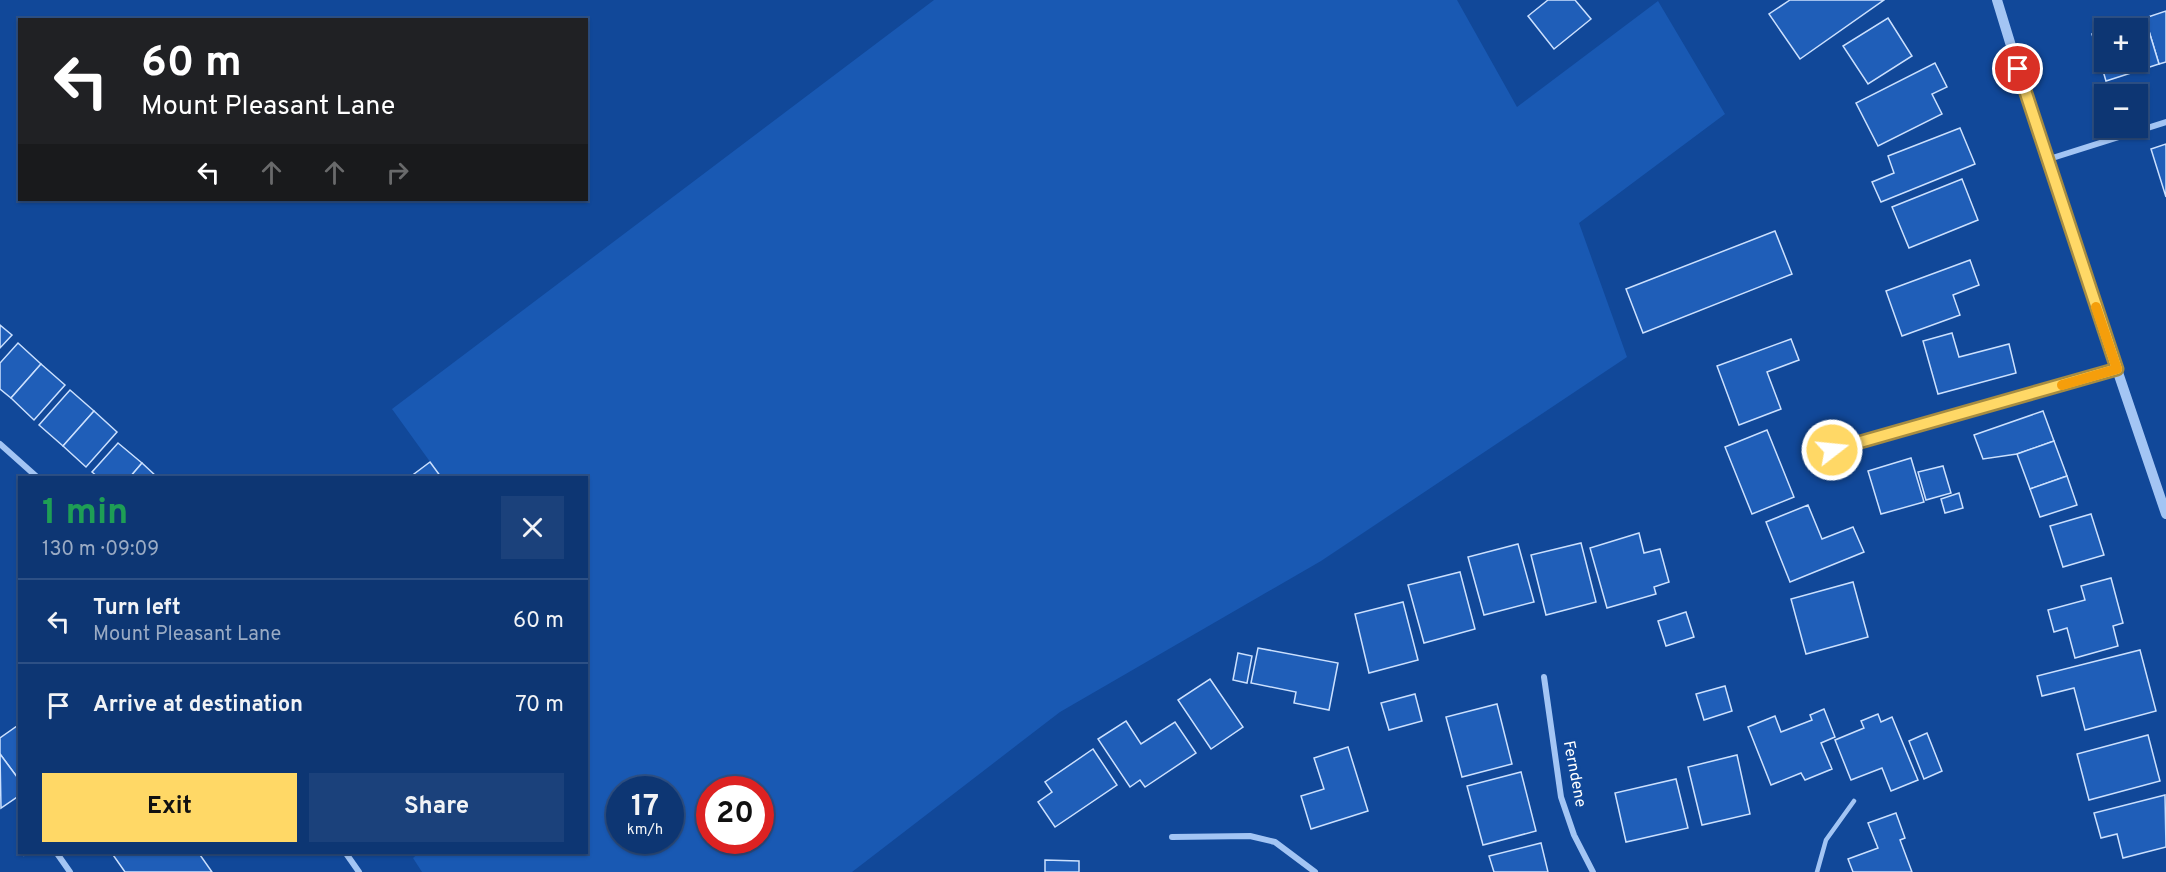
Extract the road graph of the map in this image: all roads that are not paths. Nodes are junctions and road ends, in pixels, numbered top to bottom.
1 (1997, 0) edge
2 (2166, 122) edge
3 (2046, 160) junction
4 (2117, 369) junction
5 (0, 444) edge
6 (1832, 450) dead end
7 (36, 476) edge
8 (2166, 514) edge
9 (1544, 677) dead end
10 (1854, 801) dead end
11 (1172, 837) dead end
12 (57, 854) edge
13 (346, 854) edge
14 (70, 872) edge
15 (359, 872) edge
16 (1316, 872) edge
17 (1593, 872) edge
18 (1817, 872) edge

1 - 3 street
2 - 3 street
3 - 4 street
4 - 6 lane
4 - 8 street
5 - 7 street
9 - 17 street, Ferndene
10 - 18 lane
11 - 16 street
12 - 14 street
13 - 15 street

